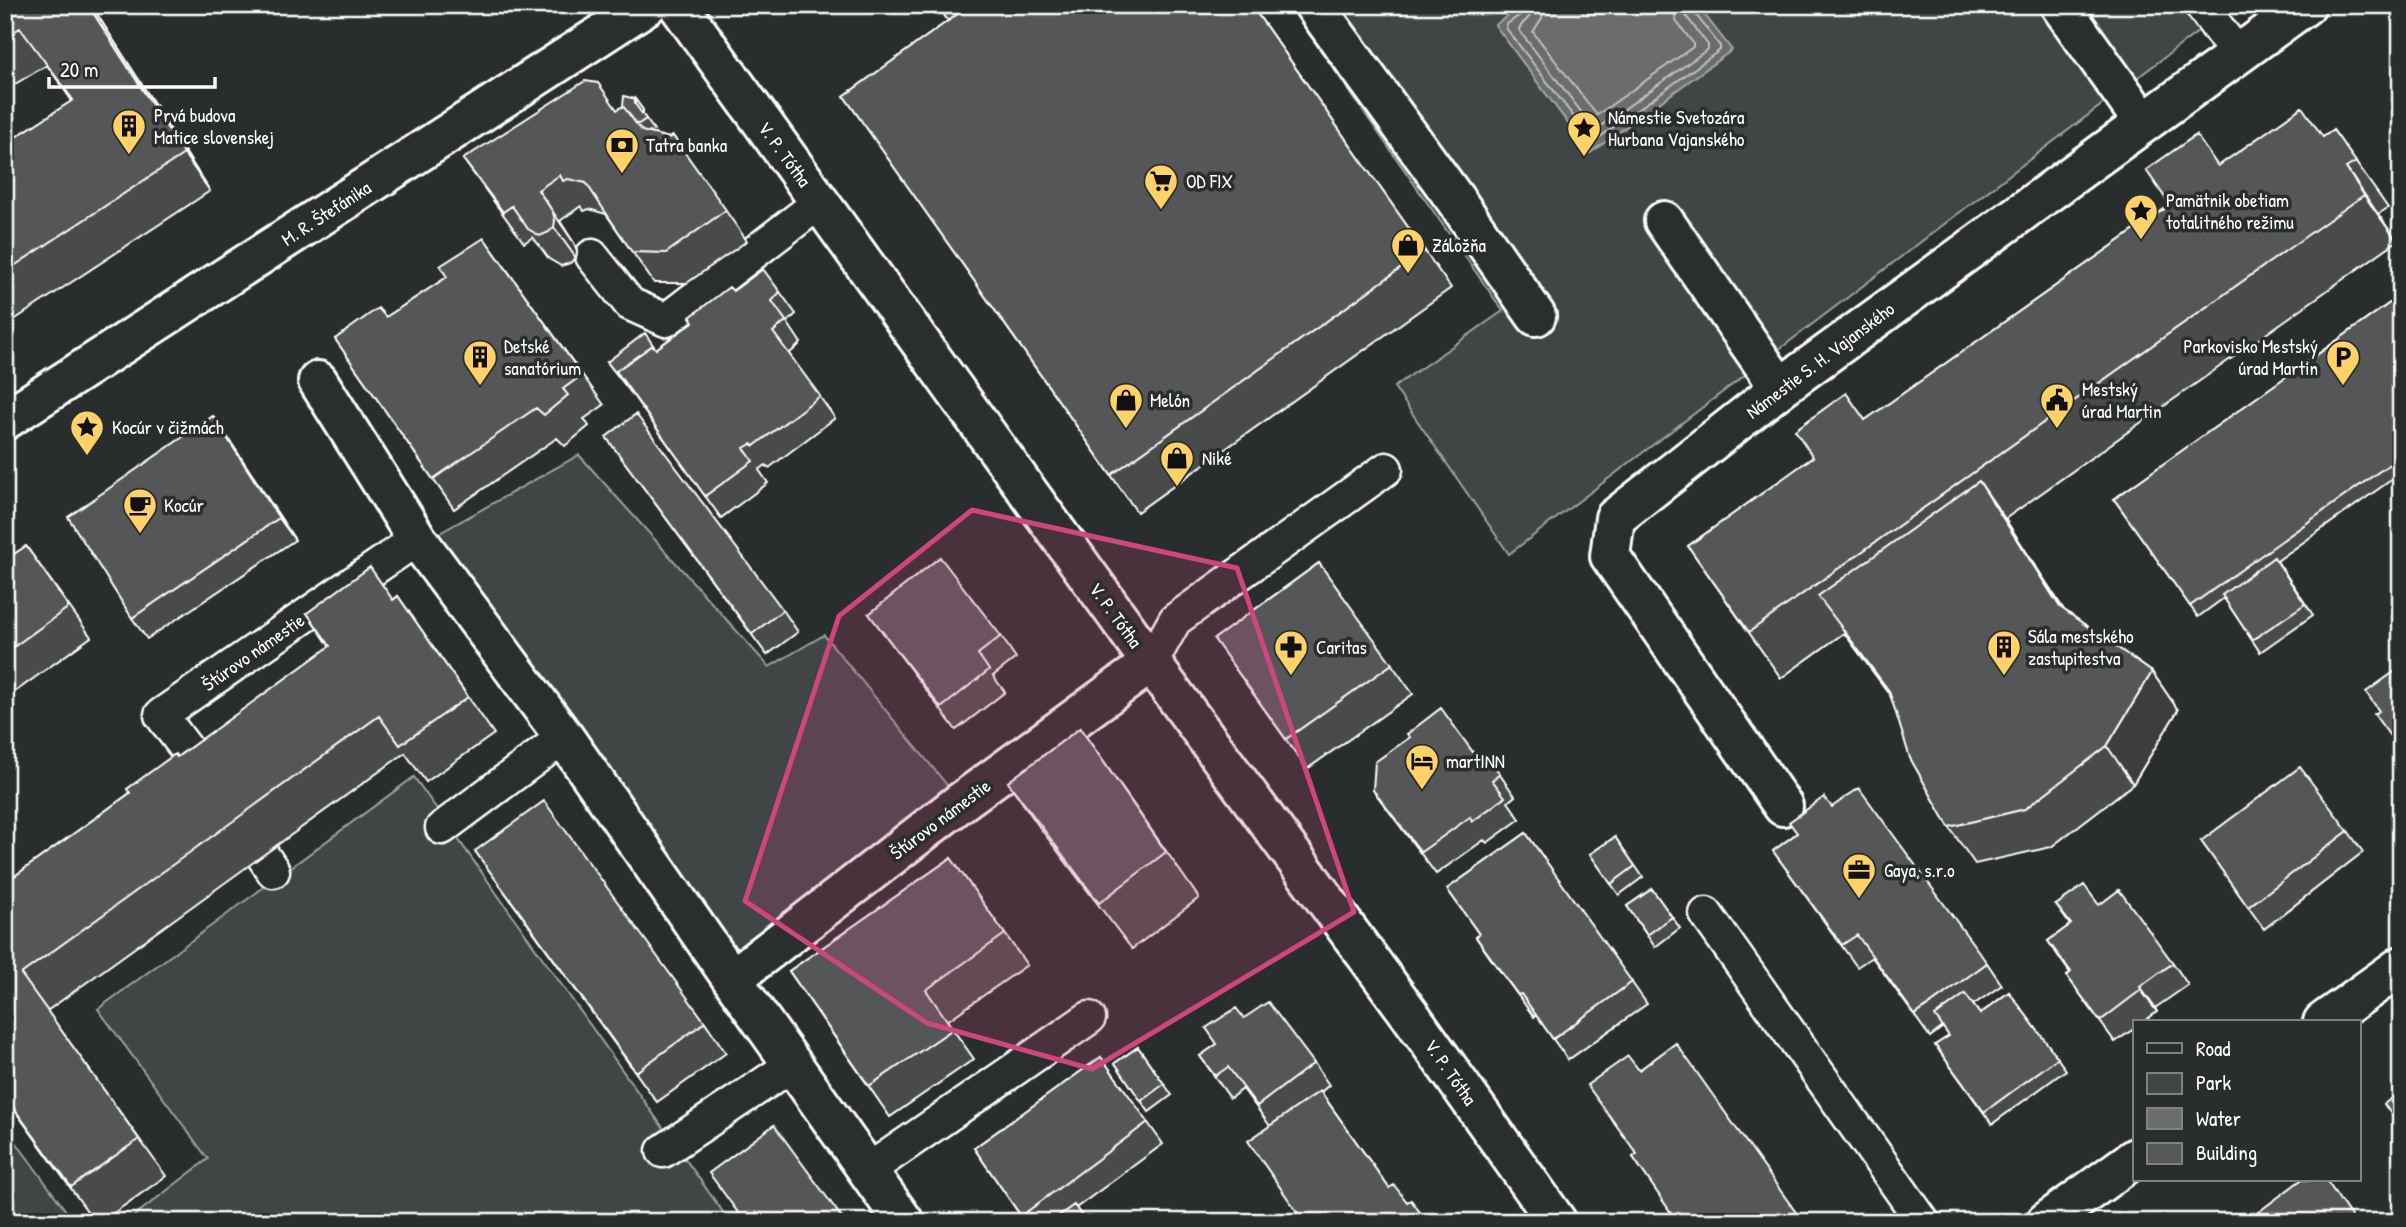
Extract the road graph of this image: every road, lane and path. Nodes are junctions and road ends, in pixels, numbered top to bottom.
1 (647, 5) edge
2 (678, 5) edge
3 (1314, 5) edge
4 (2060, 5) edge
5 (2201, 5) edge
6 (2306, 5) edge
7 (2237, 54) junction
8 (2143, 122) junction
9 (820, 202) junction
10 (1664, 221) dead end
11 (592, 256) dead end
12 (1536, 316) dead end
13 (318, 381) dead end
14 (1780, 388) junction
15 (5, 419) edge
16 (1386, 469) dead end
17 (417, 538) junction
18 (1151, 663) junction
19 (565, 737) junction
20 (214, 786) edge
21 (1783, 806) dead end
22 (442, 828) dead end
23 (1706, 914) dead end
24 (2401, 966) edge
25 (732, 979) junction
26 (1089, 1018) dead end
27 (2326, 1020) edge
28 (792, 1065) junction
29 (663, 1151) dead end
30 (2133, 1159) edge
31 (867, 1171) junction
32 (904, 1222) edge
33 (1557, 1222) edge
34 (1923, 1222) edge
35 (2046, 1222) edge

1 - 15 street, M. R. Štefánika
2 - 9 street, V. P. Tótha
3 - 12 street
4 - 8 street
5 - 7 lane
6 - 7 street, Námestie S. H. Vajanského
7 - 8 street, Námestie S. H. Vajanského
8 - 14 street, Námestie S. H. Vajanského
9 - 11 lane
9 - 18 street, V. P. Tótha
10 - 14 street
13 - 17 street
14 - 21 street, Námestie S. H. Vajanského
16 - 18 lane
17 - 19 street
17 - 20 lane, Štúrovo námestie
18 - 25 street, Štúrovo námestie
18 - 33 street, V. P. Tótha
19 - 22 lane
19 - 25 street
23 - 34 lane
24 - 27 street
25 - 28 street
26 - 31 lane
28 - 29 lane
28 - 31 street
30 - 35 street
31 - 32 street

